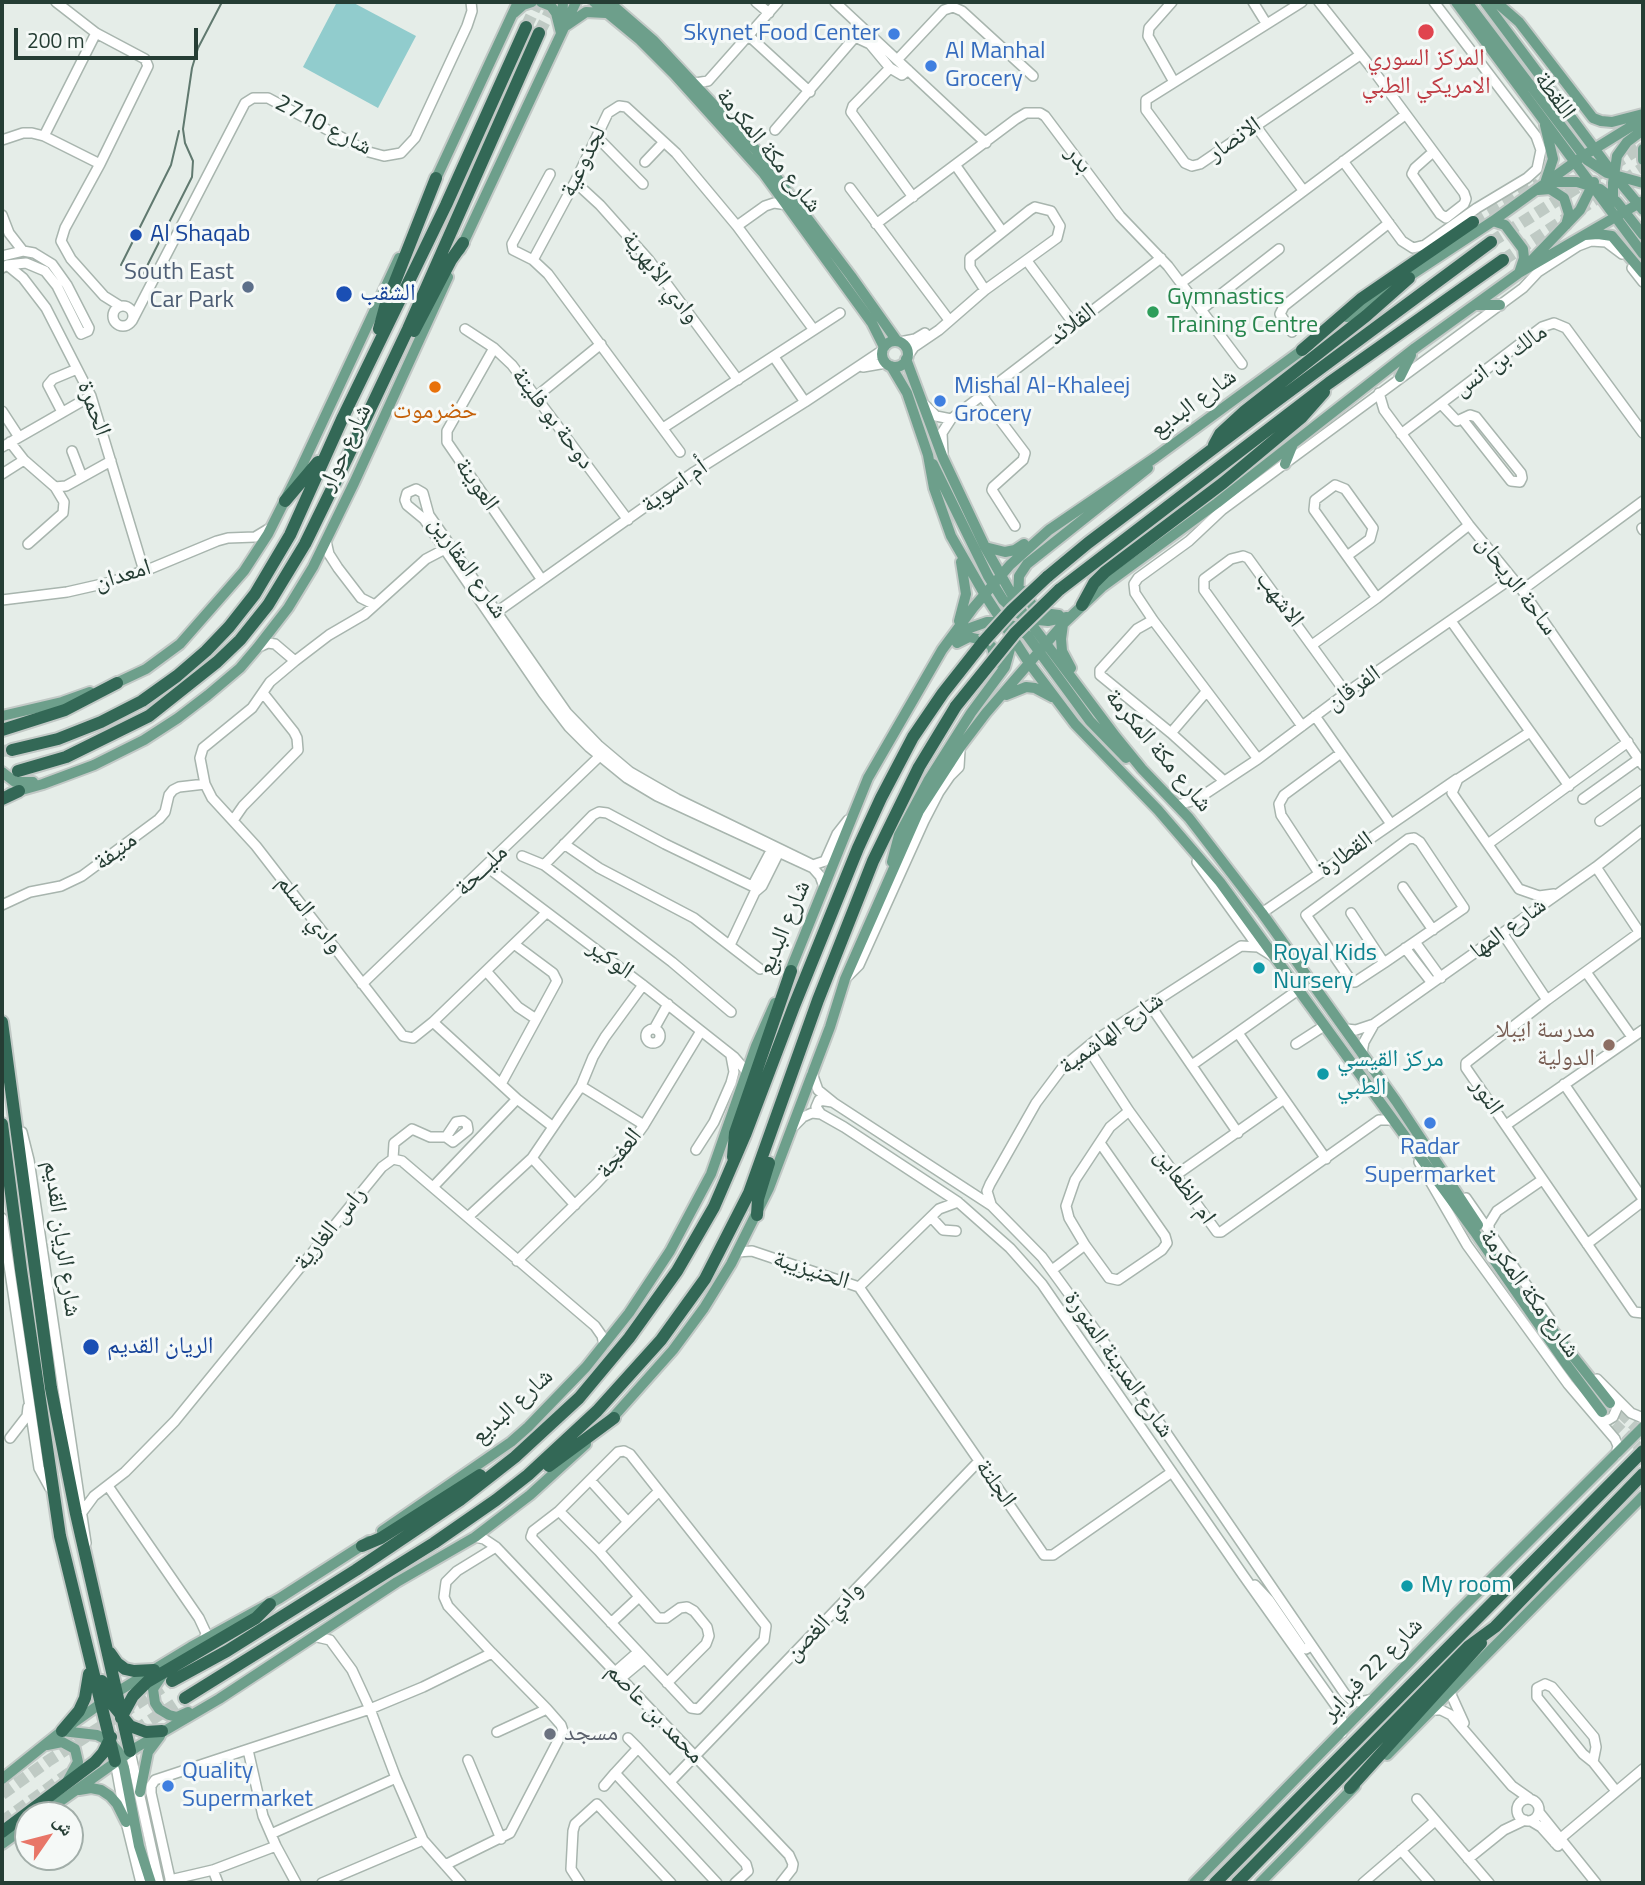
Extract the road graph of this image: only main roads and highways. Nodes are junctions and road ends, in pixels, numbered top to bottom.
1 (518, 2) edge
2 (532, 2) edge
3 (541, 2) edge
4 (563, 2) edge
5 (576, 2) edge
6 (594, 2) edge
7 (1457, 2) edge
8 (1467, 2) edge
9 (1485, 2) edge
10 (1496, 2) edge
11 (609, 8) edge
12 (512, 15) junction
13 (526, 27) tunnel mouth
14 (539, 33) tunnel mouth
15 (561, 33) junction
16 (1541, 116) junction
17 (1643, 117) edge
18 (1643, 130) edge
19 (1595, 148) junction
20 (1643, 149) edge
21 (1579, 159) junction
22 (1643, 159) edge
23 (1597, 168) junction
24 (1614, 175) junction
25 (436, 178) junction
26 (1545, 183) junction
27 (1643, 183) edge
28 (1593, 186) junction
29 (1533, 191) junction
30 (1613, 198) junction
31 (1641, 205) edge
32 (1620, 214) junction
33 (1493, 221) junction
34 (1473, 222) tunnel mouth
35 (1562, 230) junction
36 (1582, 235) junction
37 (1643, 235) edge
38 (1491, 242) tunnel mouth
39 (463, 243) junction
40 (1643, 254) edge
41 (1503, 260) tunnel mouth
42 (1643, 273) edge
43 (1519, 274) junction
44 (1409, 278) junction
45 (1475, 305) junction
46 (1500, 305) road end
47 (899, 342) junction
48 (1415, 348) junction
49 (883, 349) junction
50 (1302, 350) junction
51 (907, 358) junction
52 (370, 362) junction
53 (888, 365) junction
54 (387, 372) junction
55 (1400, 377) road end
56 (1329, 383) junction
57 (1293, 444) junction
58 (329, 448) junction
59 (1212, 449) junction
60 (928, 455) junction
61 (1156, 457) junction
62 (1286, 464) road end
63 (285, 501) junction
64 (1079, 508) junction
65 (1222, 510) road end
66 (1203, 514) junction
67 (951, 536) junction
68 (985, 547) junction
69 (1022, 571) junction
70 (1000, 581) junction
71 (985, 595) junction
72 (1008, 605) junction
73 (1082, 605) junction
74 (1023, 614) junction
75 (1067, 620) junction
76 (1011, 628) junction
77 (956, 629) junction
78 (1042, 647) junction
79 (942, 650) junction
80 (1026, 660) junction
81 (931, 668) junction
82 (117, 683) joint
83 (989, 690) junction
84 (1055, 698) junction
85 (990, 708) junction
86 (1099, 715) junction
87 (8, 717) edge
88 (2, 730) edge
89 (2, 738) edge
90 (12, 750) tunnel mouth
91 (1142, 769) junction
92 (18, 771) dead end
93 (2, 772) edge
94 (72, 774) junction
95 (2, 789) edge
96 (19, 791) junction
97 (2, 797) edge
98 (889, 878) junction
99 (791, 971) junction
100 (2, 1021) edge
101 (2, 1124) edge
102 (774, 1126) junction
103 (733, 1161) junction
104 (757, 1215) junction
105 (614, 1418) junction
106 (1643, 1427) edge
107 (1643, 1451) edge
108 (515, 1457) junction
109 (1643, 1475) edge
110 (1643, 1496) edge
111 (61, 1536) junction
112 (362, 1546) junction
113 (419, 1553) junction
114 (270, 1604) joint
115 (1495, 1627) junction
116 (203, 1644) junction
117 (107, 1646) junction
118 (89, 1657) junction
119 (271, 1666) junction
120 (169, 1667) junction
121 (154, 1670) junction
122 (172, 1681) tunnel mouth
123 (109, 1698) junction
124 (186, 1698) tunnel mouth
125 (119, 1713) junction
126 (176, 1724) junction
127 (62, 1731) junction
128 (162, 1731) junction
129 (43, 1746) junction
130 (117, 1751) junction
131 (2, 1779) edge
132 (1350, 1788) junction
133 (67, 1789) junction
134 (140, 1792) road end
135 (55, 1801) edge
136 (126, 1822) road end
137 (2, 1832) edge
138 (151, 1883) edge
139 (1194, 1883) edge
140 (1216, 1883) edge
141 (1237, 1883) edge
142 (1260, 1883) edge

1 - 12 main road, شارع حوار
2 - 12 main road
3 - 15 main road
4 - 15 main road
5 - 15 main road, شارع حوار
6 - 11 main road, شارع مكة المكرمة
7 - 16 main road, اللقطة
8 - 21 main road
9 - 19 main road, اللقطة
10 - 17 main road
11 - 15 main road
11 - 47 main road, شارع مكة المكرمة
11 - 49 main road, شارع مكة المكرمة
12 - 25 main road, شارع حوار
13 - 52 highway, شارع حوار
14 - 54 highway, شارع حوار
15 - 39 main road, شارع حوار
16 - 21 main road, اللقطة
16 - 26 main road
17 - 19 main road, شارع البديع
18 - 24 main road
19 - 21 main road, شارع البديع
19 - 23 main road
19 - 24 main road, اللقطة
20 - 22 main road
21 - 23 main road
21 - 26 main road, شارع البديع
21 - 28 main road, اللقطة
23 - 24 main road
23 - 28 main road
24 - 27 main road
24 - 30 main road
24 - 31 main road, اللقطة
25 - 52 highway
25 - 63 main road, شارع حوار
26 - 28 main road
26 - 29 main road, شارع البديع
28 - 30 main road
28 - 32 main road, اللقطة
28 - 35 main road
29 - 33 main road, شارع البديع
29 - 35 main road
30 - 32 main road
31 - 32 main road
32 - 36 main road
32 - 37 main road
32 - 40 main road
33 - 43 main road
33 - 44 main road, شارع البديع
34 - 50 highway
35 - 43 main road
36 - 42 main road
36 - 43 main road
38 - 59 highway, شارع البديع
39 - 54 highway
39 - 94 main road, شارع حوار
41 - 56 highway
43 - 45 main road
44 - 50 main road, شارع البديع
44 - 59 highway
45 - 46 main road
45 - 48 main road
47 - 49 main road
47 - 51 main road
48 - 55 main road
48 - 57 main road
49 - 53 main road
50 - 61 main road, شارع البديع
51 - 53 main road
51 - 68 main road, شارع مكة المكرمة
52 - 58 highway, شارع حوار
53 - 60 main road, شارع مكة المكرمة
54 - 92 highway, شارع حوار
56 - 73 highway
56 - 102 highway, bridge
57 - 62 main road
57 - 66 main road
58 - 63 highway
58 - 90 highway, شارع حوار
59 - 103 highway, شارع البديع, bridge
60 - 67 main road, شارع مكة المكرمة
60 - 70 main road
61 - 64 main road, شارع البديع
61 - 69 main road
63 - 82 main road, شارع حوار
64 - 68 main road
64 - 70 main road, شارع البديع
65 - 66 main road
66 - 73 main road
67 - 71 main road, شارع مكة المكرمة
67 - 77 main road
68 - 70 main road, شارع مكة المكرمة
69 - 73 main road
69 - 74 main road
70 - 71 main road, شارع البديع
70 - 72 main road
70 - 74 main road, شارع مكة المكرمة
71 - 76 main road, شارع مكة المكرمة
71 - 77 main road, شارع البديع
72 - 74 main road
72 - 76 main road
73 - 75 main road
74 - 75 main road
74 - 76 main road
74 - 78 main road, شارع مكة المكرمة
75 - 78 main road
75 - 86 main road
76 - 78 main road
76 - 79 main road
76 - 80 main road, شارع مكة المكرمة
76 - 83 main road
77 - 79 main road, شارع البديع
78 - 80 main road
78 - 86 main road, شارع مكة المكرمة
78 - 91 main road
79 - 81 main road, شارع البديع
80 - 84 main road, شارع مكة المكرمة
80 - 85 main road
81 - 83 main road
81 - 99 main road, شارع البديع
82 - 87 highway
83 - 98 main road
84 - 85 main road
84 - 91 main road, شارع مكة المكرمة
85 - 98 main road
86 - 91 main road, شارع مكة المكرمة
87 - 88 highway
87 - 89 main road
93 - 94 main road
94 - 96 main road, شارع حوار
95 - 96 main road
96 - 97 highway
98 - 104 main road
99 - 103 highway
99 - 112 main road, شارع البديع
100 - 117 highway, شارع الريان القديم
101 - 111 highway, شارع الريان القديم
102 - 104 highway
102 - 113 highway
103 - 108 highway, شارع البديع
104 - 105 main road
105 - 113 highway
105 - 119 main road
106 - 139 main road, شارع 22 فبراير
107 - 140 highway, شارع 22 فبراير
108 - 112 highway
108 - 122 highway, شارع البديع
109 - 115 highway
110 - 132 main road
111 - 118 highway, شارع الريان القديم
111 - 123 highway
112 - 114 main road, شارع البديع
113 - 124 highway
114 - 116 highway
115 - 132 highway
115 - 141 highway
116 - 120 highway
116 - 121 main road
117 - 121 highway
117 - 123 highway, شارع الريان القديم
118 - 123 highway, شارع الريان القديم
118 - 127 highway
119 - 120 main road
119 - 126 main road
120 - 125 highway
121 - 123 main road
123 - 125 highway
123 - 127 main road
123 - 130 highway, شارع الريان القديم
125 - 128 highway
125 - 130 highway, شارع الريان القديم
125 - 130 highway
126 - 128 main road
126 - 134 main road
127 - 129 main road
127 - 130 main road
128 - 130 main road
129 - 131 main road
129 - 133 main road
130 - 133 main road
130 - 133 highway
130 - 138 main road
132 - 142 main road
133 - 135 main road
133 - 136 main road
133 - 137 highway

